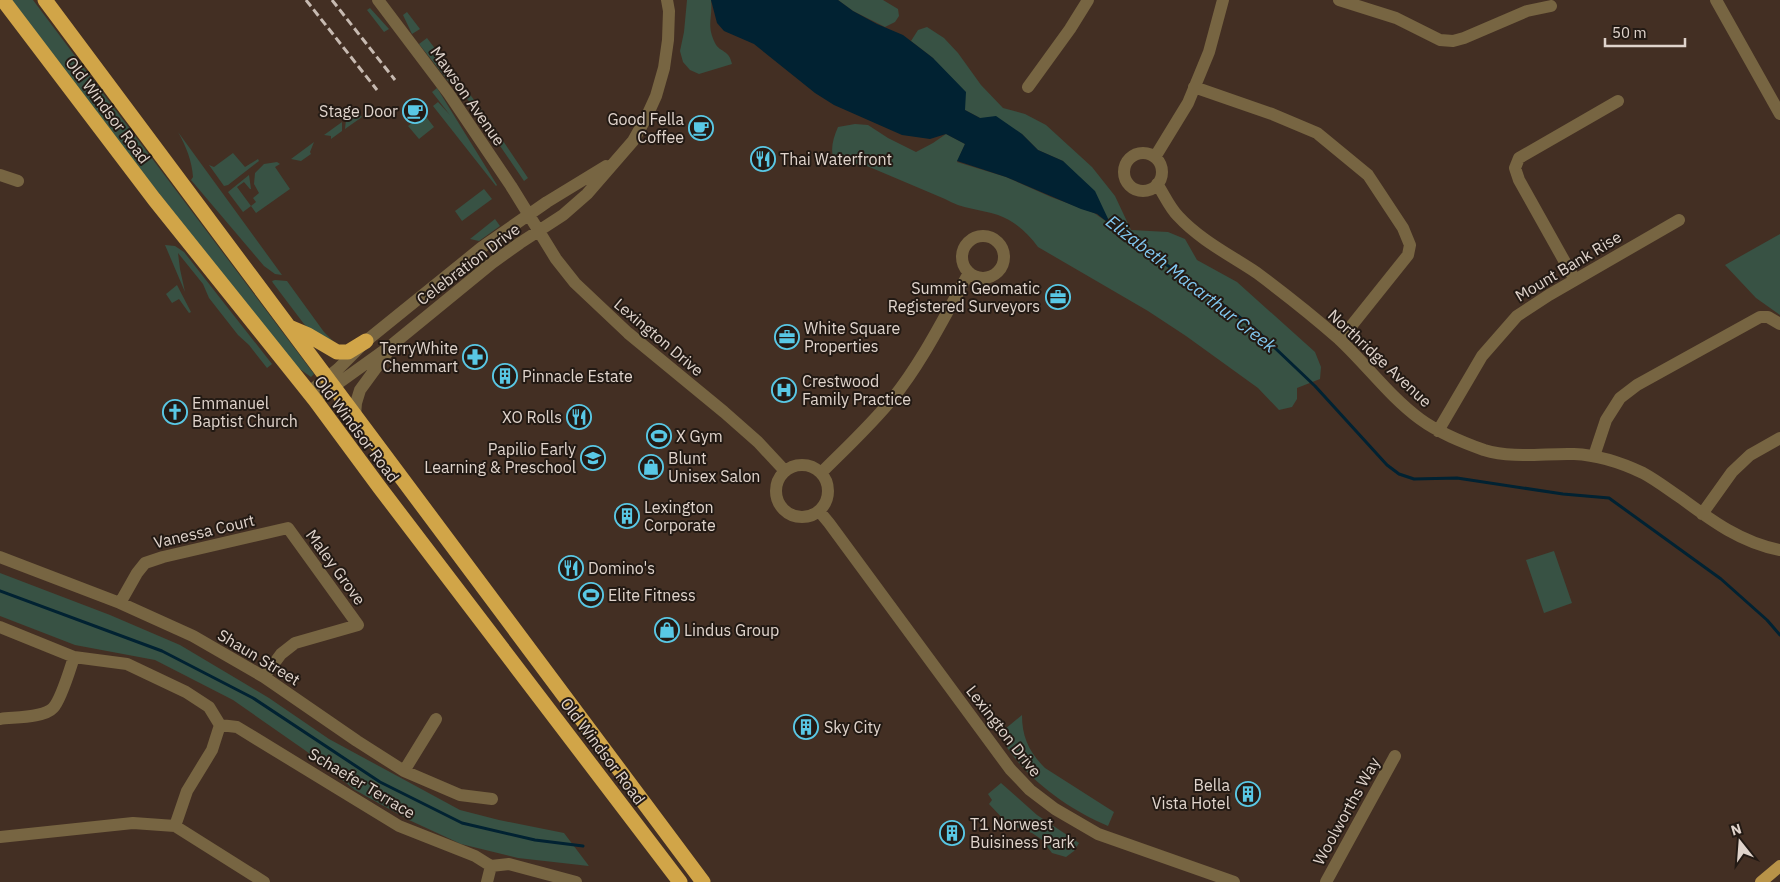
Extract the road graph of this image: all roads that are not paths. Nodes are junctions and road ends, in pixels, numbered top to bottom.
1 (3, 0) edge
2 (44, 0) edge
3 (378, 0) edge
4 (667, 0) edge
5 (1088, 0) edge
6 (1223, 0) edge
7 (1339, 0) edge
8 (1716, 0) edge
9 (1550, 6) dead end
10 (1028, 87) dead end
11 (1194, 87) junction
12 (1618, 101) dead end
13 (1780, 114) edge
14 (1154, 157) junction
15 (616, 160) junction
16 (0, 175) edge
17 (18, 181) dead end
18 (1157, 184) junction
19 (528, 214) junction
20 (1679, 220) dead end
21 (538, 232) junction
22 (970, 273) dead end
23 (1575, 280) junction
24 (1780, 324) edge
25 (288, 327) junction
26 (1340, 340) junction
27 (366, 341) junction
28 (393, 344) junction
29 (330, 383) junction
30 (311, 397) junction
31 (355, 415) junction
32 (1438, 431) junction
33 (1780, 438) edge
34 (1594, 456) junction
35 (785, 471) junction
36 (821, 473) junction
37 (819, 511) junction
38 (1702, 514) junction
39 (288, 528) joint
40 (1780, 550) edge
41 (0, 557) edge
42 (120, 603) junction
43 (0, 627) edge
44 (74, 658) junction
45 (264, 677) junction
46 (0, 719) edge
47 (436, 719) dead end
48 (220, 725) junction
49 (1395, 756) dead end
50 (404, 771) junction
51 (492, 799) dead end
52 (174, 826) junction
53 (0, 837) edge
54 (491, 866) junction
55 (1780, 866) edge
56 (264, 882) edge
57 (487, 882) edge
58 (576, 882) edge
59 (680, 882) edge
60 (703, 882) edge
61 (1234, 882) edge
62 (1326, 882) edge
63 (1761, 882) edge

1 - 30 highway, Old Windsor Road
2 - 25 highway, Old Windsor Road
3 - 19 street, Mawson Avenue
4 - 15 street, Celebration Drive
5 - 10 street
6 - 11 street
7 - 9 street
8 - 13 street
11 - 14 street
11 - 26 street
12 - 23 street
14 - 18 street
14 - 18 street
15 - 19 street, Celebration Drive
15 - 21 street, Celebration Drive
16 - 17 street
18 - 26 street, Northridge Avenue
19 - 21 street, Lexington Drive
19 - 27 street, Celebration Drive
20 - 23 street, Mount Bank Rise
21 - 28 street, Celebration Drive
21 - 35 street, Lexington Drive
22 - 36 street
23 - 32 street, Mount Bank Rise
24 - 34 street
25 - 27 highway
25 - 29 highway, Old Windsor Road
26 - 32 street, Northridge Avenue
27 - 29 street, Celebration Drive
28 - 29 street, Celebration Drive
28 - 31 street
29 - 30 street
29 - 31 highway, Old Windsor Road
30 - 59 highway, Old Windsor Road
31 - 60 highway, Old Windsor Road
32 - 34 street, Northridge Avenue
33 - 38 street
34 - 38 street, Northridge Avenue
35 - 36 street
35 - 37 street
36 - 37 street
37 - 61 street, Lexington Drive
38 - 40 street, Northridge Avenue
39 - 42 street, Vanessa Court
39 - 45 street, Maley Grove
41 - 42 street, Shaun Street
42 - 45 street, Shaun Street
43 - 44 street
44 - 46 street
44 - 48 street
45 - 50 street, Shaun Street
47 - 50 street
48 - 52 street
48 - 54 street, Schaefer Terrace
49 - 62 street, Woolworths Way
50 - 51 street, Shaun Street
52 - 53 street
52 - 56 street
54 - 57 street
54 - 58 street
55 - 63 main road

